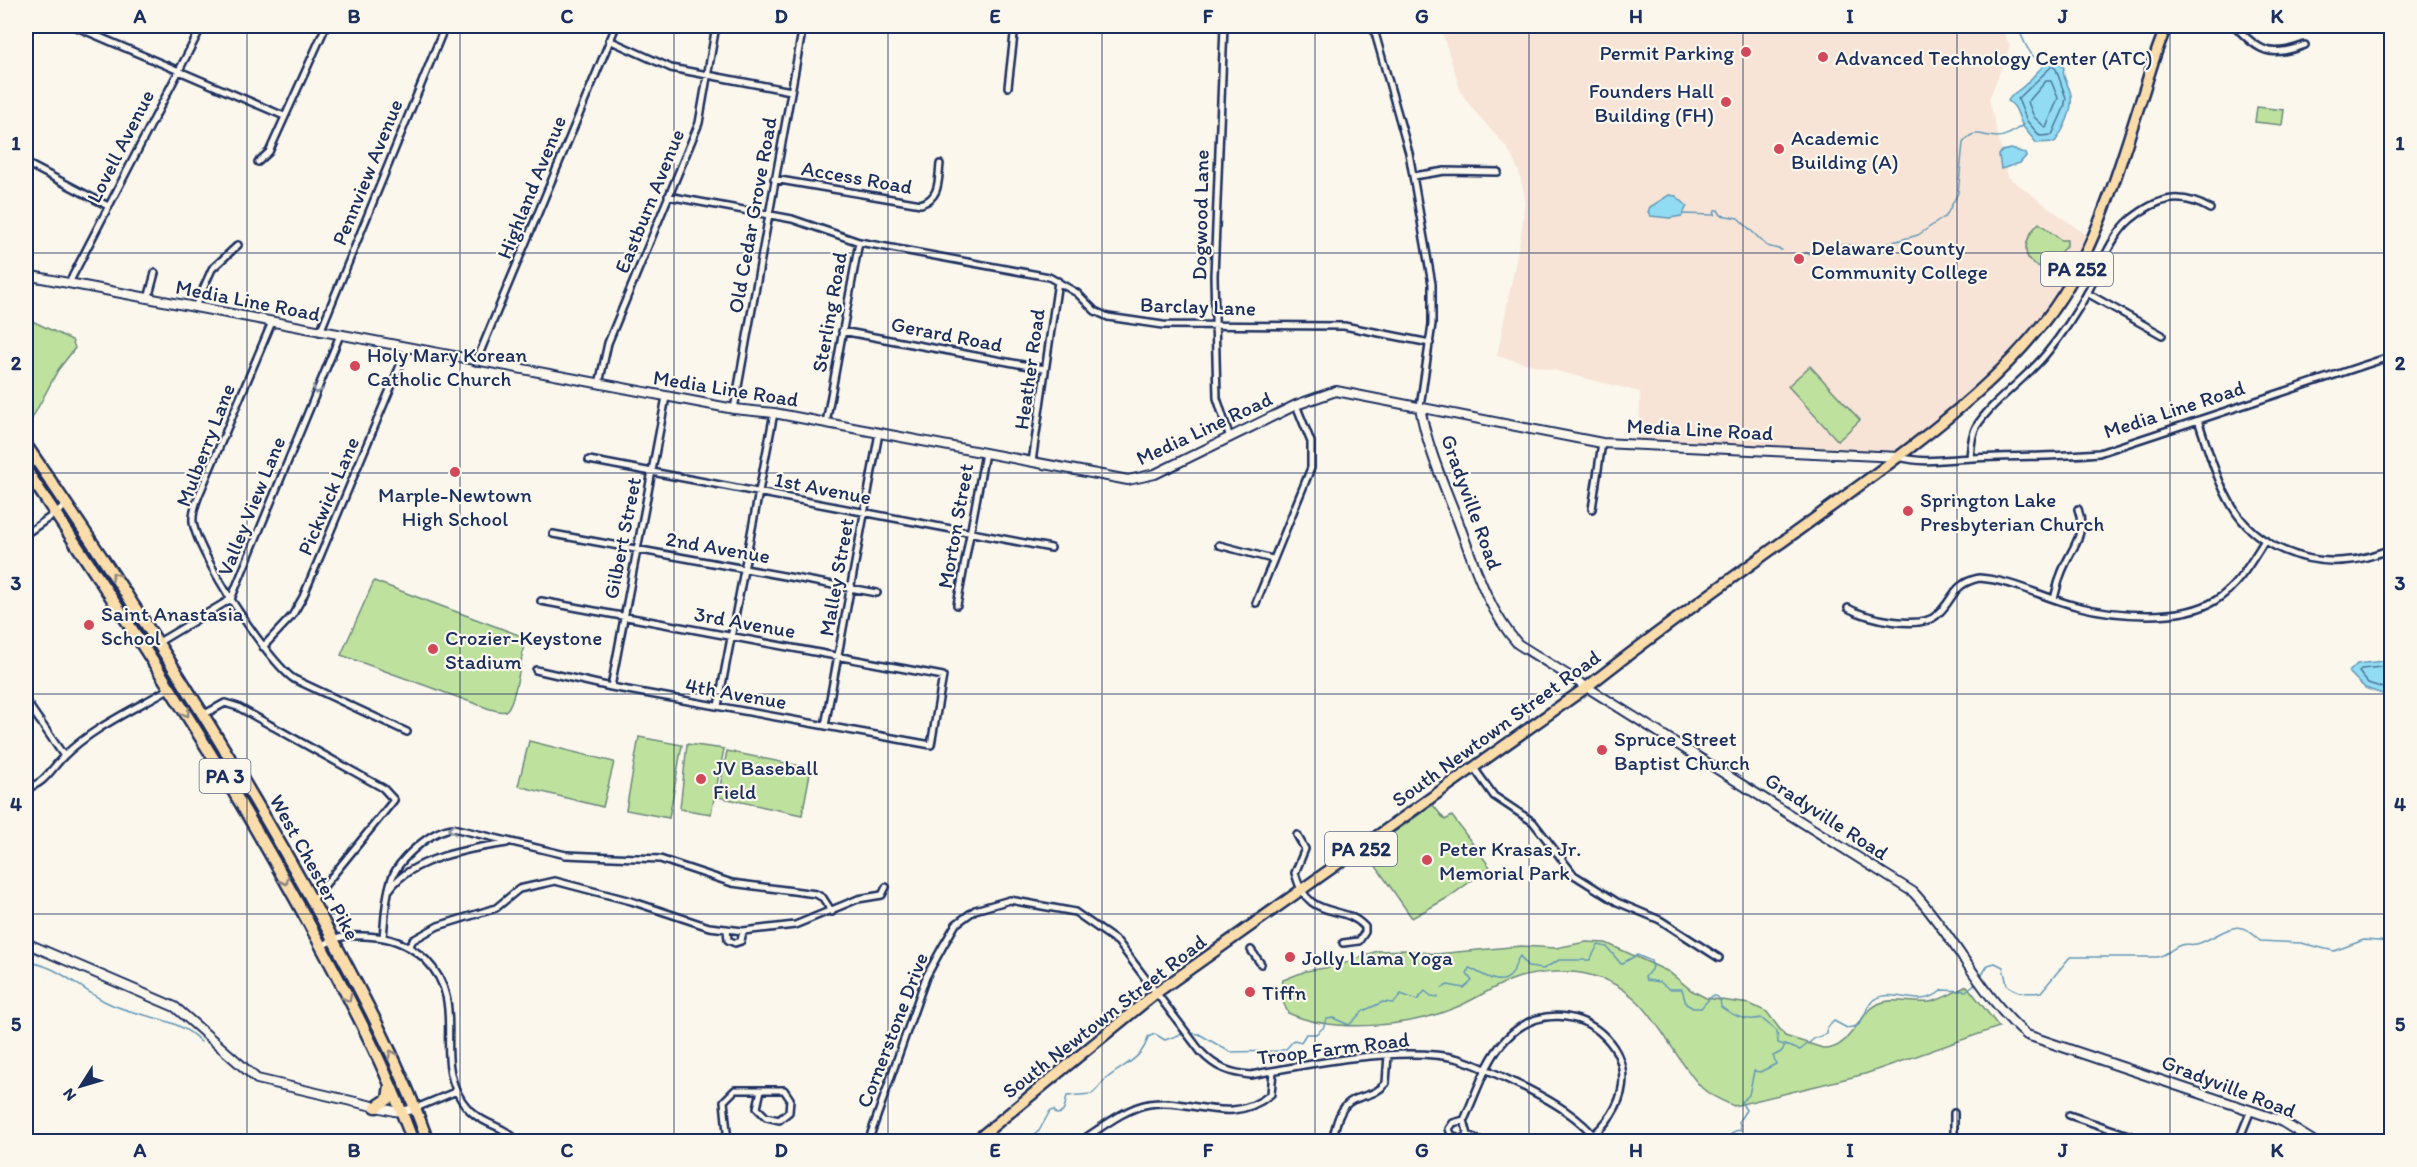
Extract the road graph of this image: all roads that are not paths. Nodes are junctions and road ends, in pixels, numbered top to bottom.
1 (74, 26) edge
2 (202, 26) edge
3 (326, 26) edge
4 (445, 26) edge
5 (616, 26) edge
6 (716, 26) edge
7 (803, 26) edge
8 (1015, 26) edge
9 (1224, 26) edge
10 (1373, 26) edge
11 (2167, 26) edge
12 (2238, 26) edge
13 (609, 40) junction
14 (2305, 45) dead end
15 (178, 72) junction
16 (707, 76) junction
17 (1008, 87) dead end
18 (791, 91) junction
19 (284, 116) junction
20 (258, 162) dead end
21 (26, 163) edge
22 (940, 164) dead end
23 (1498, 172) dead end
24 (1414, 176) junction
25 (774, 179) junction
26 (668, 196) junction
27 (108, 206) junction
28 (2210, 209) dead end
29 (769, 215) junction
30 (859, 242) junction
31 (238, 245) dead end
32 (155, 273) dead end
33 (26, 275) edge
34 (1058, 281) junction
35 (69, 283) junction
36 (2087, 293) junction
37 (148, 299) junction
38 (195, 307) junction
39 (272, 322) junction
40 (1215, 325) junction
41 (842, 331) junction
42 (320, 332) junction
43 (340, 335) junction
44 (2162, 335) dead end
45 (1430, 343) junction
46 (407, 349) junction
47 (2391, 356) edge
48 (476, 362) junction
49 (1045, 369) junction
50 (599, 385) junction
51 (666, 397) junction
52 (1296, 405) junction
53 (1420, 407) junction
54 (734, 409) junction
55 (774, 413) junction
56 (2198, 420) junction
57 (826, 423) junction
58 (879, 433) junction
59 (1231, 439) junction
60 (1602, 443) junction
61 (26, 445) edge
62 (985, 453) junction
63 (1899, 457) junction
64 (1970, 458) junction
65 (589, 460) dead end
66 (1032, 462) junction
67 (26, 470) edge
68 (652, 472) junction
69 (758, 492) junction
70 (67, 505) junction
71 (1592, 509) dead end
72 (2078, 509) dead end
73 (55, 513) junction
74 (864, 513) junction
75 (971, 533) junction
76 (26, 534) edge
77 (553, 534) dead end
78 (2265, 540) junction
79 (1219, 545) dead end
80 (1051, 548) dead end
81 (2391, 549) edge
82 (636, 550) junction
83 (1272, 559) junction
84 (743, 569) junction
85 (851, 588) junction
86 (877, 593) dead end
87 (231, 599) junction
88 (2054, 599) junction
89 (541, 601) dead end
90 (1256, 603) dead end
91 (957, 605) dead end
92 (1848, 608) dead end
93 (624, 617) junction
94 (731, 637) junction
95 (159, 642) junction
96 (144, 646) junction
97 (263, 647) junction
98 (838, 656) junction
99 (536, 670) dead end
100 (170, 687) junction
101 (611, 687) junction
102 (1587, 687) junction
103 (26, 701) edge
104 (718, 706) junction
105 (203, 715) junction
106 (825, 726) junction
107 (407, 732) dead end
108 (931, 745) joint
109 (64, 756) junction
110 (1474, 768) junction
111 (26, 788) edge
112 (1297, 835) dead end
113 (508, 842) junction
114 (886, 887) dead end
115 (389, 890) junction
116 (1303, 891) junction
117 (312, 901) junction
118 (832, 912) junction
119 (727, 930) junction
120 (743, 931) junction
121 (332, 938) junction
122 (383, 938) junction
123 (26, 943) edge
124 (1343, 943) dead end
125 (321, 946) junction
126 (409, 947) junction
127 (1251, 950) dead end
128 (1719, 958) dead end
129 (1261, 964) dead end
130 (1156, 993) junction
131 (1388, 1055) junction
132 (1488, 1070) junction
133 (1273, 1071) junction
134 (390, 1084) junction
135 (761, 1090) junction
136 (457, 1091) junction
137 (376, 1107) junction
138 (416, 1108) junction
139 (2251, 1110) junction
140 (402, 1112) junction
141 (1954, 1113) dead end
142 (2069, 1115) dead end
143 (1464, 1120) junction
144 (1468, 1135) junction
145 (1593, 1135) junction
146 (413, 1142) edge
147 (428, 1142) edge
148 (518, 1142) edge
149 (728, 1142) edge
150 (868, 1142) edge
151 (974, 1142) edge
152 (1079, 1142) edge
153 (1332, 1142) edge
154 (1482, 1142) edge
155 (1585, 1142) edge
156 (1599, 1142) edge
157 (1954, 1142) edge
158 (2149, 1142) edge
159 (2238, 1142) edge
160 (2315, 1142) edge

1 - 15 street
2 - 15 street, Lovell Avenue
3 - 19 street
4 - 42 street, Pennview Avenue
5 - 13 street, Highland Avenue
6 - 16 street, Eastburn Avenue
7 - 18 street, Old Cedar Grove Road
8 - 17 street
9 - 40 street, Dogwood Lane
10 - 24 street, Gradyville Road
11 - 63 main road, PA 252
12 - 14 street
13 - 16 street
13 - 48 street, Highland Avenue
15 - 19 street
15 - 27 street, Lovell Avenue
16 - 18 street
16 - 26 street, Eastburn Avenue
18 - 25 street, Old Cedar Grove Road
19 - 20 street
21 - 27 street
22 - 25 street, Access Road
23 - 24 street
24 - 45 street, Gradyville Road
25 - 29 street, Old Cedar Grove Road
26 - 29 street, Barclay Lane
26 - 50 street, Eastburn Avenue
27 - 35 street, Lovell Avenue
28 - 36 street
29 - 30 street, Barclay Lane
29 - 54 street, Old Cedar Grove Road
30 - 34 street, Barclay Lane
30 - 41 street, Sterling Road
31 - 38 street
32 - 37 street
33 - 35 main road, Media Line Road
34 - 40 street, Barclay Lane
34 - 49 street, Heather Road
35 - 37 main road, Media Line Road
36 - 44 street
36 - 64 street
37 - 38 main road, Media Line Road
38 - 39 main road, Media Line Road
39 - 42 main road, Media Line Road
39 - 87 street, Mulberry Lane
40 - 45 street, Barclay Lane
40 - 59 street, Dogwood Lane
41 - 49 street, Gerard Road
41 - 57 street, Sterling Road
42 - 43 main road, Media Line Road
43 - 46 main road, Media Line Road
43 -> 87 street, Valley View Lane
45 - 53 street, Gradyville Road
46 - 48 main road, Media Line Road
46 - 97 street, Pickwick Lane
47 - 56 street, Media Line Road
48 - 50 main road, Media Line Road
49 - 66 street, Heather Road
50 - 51 main road, Media Line Road
51 - 54 main road, Media Line Road
51 - 68 street, Gilbert Street
52 - 53 main road, Media Line Road
52 - 59 main road, Media Line Road
52 - 83 street
53 - 60 main road, Media Line Road
53 - 102 main road, Gradyville Road
54 - 55 main road, Media Line Road
55 - 57 main road, Media Line Road
55 - 69 street
56 - 64 street, Media Line Road
56 - 78 street
57 - 58 main road, Media Line Road
58 - 62 main road, Media Line Road
58 - 74 street, Malley Street
59 - 66 main road, Media Line Road
60 - 63 main road, Media Line Road
60 - 71 street
61 - 70 highway, West Chester Pike / PA 3
62 - 66 main road, Media Line Road
62 - 75 street, Morton Street
63 - 64 street, Media Line Road
63 - 102 main road, South Newtown Street Road / PA 252
65 - 68 street, 1st Avenue
67 - 73 highway, West Chester Pike / PA 3
68 - 69 street, 1st Avenue
68 - 82 street, Gilbert Street
69 - 74 street, 1st Avenue
69 - 84 street
70 - 73 street
95 -> 70 highway, West Chester Pike / PA 3
72 - 88 street
73 - 76 street
73 - 96 highway, West Chester Pike / PA 3
74 - 75 street, 1st Avenue
74 - 85 street, Malley Street
75 - 80 street, 1st Avenue
75 - 91 street, Morton Street
77 - 82 street, 2nd Avenue
78 - 81 street
78 - 88 street
79 - 83 street
82 - 84 street, 2nd Avenue
82 - 93 street, Gilbert Street
83 - 90 street
84 - 85 street, 2nd Avenue
84 - 94 street
85 - 86 street, 2nd Avenue
85 - 98 street, Malley Street
87 - 95 street, Valley View Lane
87 - 97 street, Mulberry Lane
88 - 92 street
89 - 93 street, 3rd Avenue
93 - 94 street, 3rd Avenue
93 - 101 street, Gilbert Street
94 - 98 street, 3rd Avenue
94 - 104 street
95 - 96 street, Valley View Lane
95 - 105 highway, West Chester Pike / PA 3
96 - 100 highway, West Chester Pike / PA 3
97 - 107 street, Mulberry Lane
98 - 106 street, Malley Street
98 - 108 street, 3rd Avenue
99 - 101 street, 4th Avenue
100 - 109 street
100 -> 125 highway, West Chester Pike / PA 3
101 - 104 street, 4th Avenue
102 - 110 main road, South Newtown Street Road / PA 252
102 - 139 main road, Gradyville Road
103 - 109 street
104 - 106 street, 4th Avenue
105 - 117 highway, West Chester Pike / PA 3
105 - 117 street
106 - 108 street, 4th Avenue
109 - 111 street
110 - 116 main road, South Newtown Street Road / PA 252
110 - 128 street
112 - 116 street
113 - 115 street
113 -> 115 street
113 - 118 street
114 - 118 street
115 - 122 street
116 - 124 street
116 - 130 main road, South Newtown Street Road / PA 252
117 - 121 highway, West Chester Pike / PA 3
118 - 120 street
119 - 120 street
119 - 120 street
119 - 126 street
121 - 122 street
121 - 125 street
138 -> 121 highway, West Chester Pike / PA 3
122 - 126 street
123 - 137 main road
125 -> 134 highway, West Chester Pike / PA 3
126 - 136 street
127 - 129 street
130 - 133 street, Troop Farm Road
130 - 150 street, Cornerstone Drive
130 - 151 main road, South Newtown Street Road / PA 252
131 - 132 street, Troop Farm Road
131 - 133 street, Troop Farm Road
131 - 153 street
132 - 143 street
132 - 145 street, Troop Farm Road
132 - 145 street
133 - 152 street
134 - 137 highway
134 - 140 highway, West Chester Pike / PA 3
135 - 135 street
135 - 149 street
136 - 138 street
136 - 148 street
137 - 140 main road
138 - 140 main road
138 - 147 highway, West Chester Pike / PA 3
139 - 159 street
139 - 160 main road, Gradyville Road
140 - 146 highway, West Chester Pike / PA 3
141 - 157 street
142 - 158 street
143 - 144 street
143 - 144 street
144 - 154 street
145 - 155 street
145 - 156 street, Troop Farm Road

